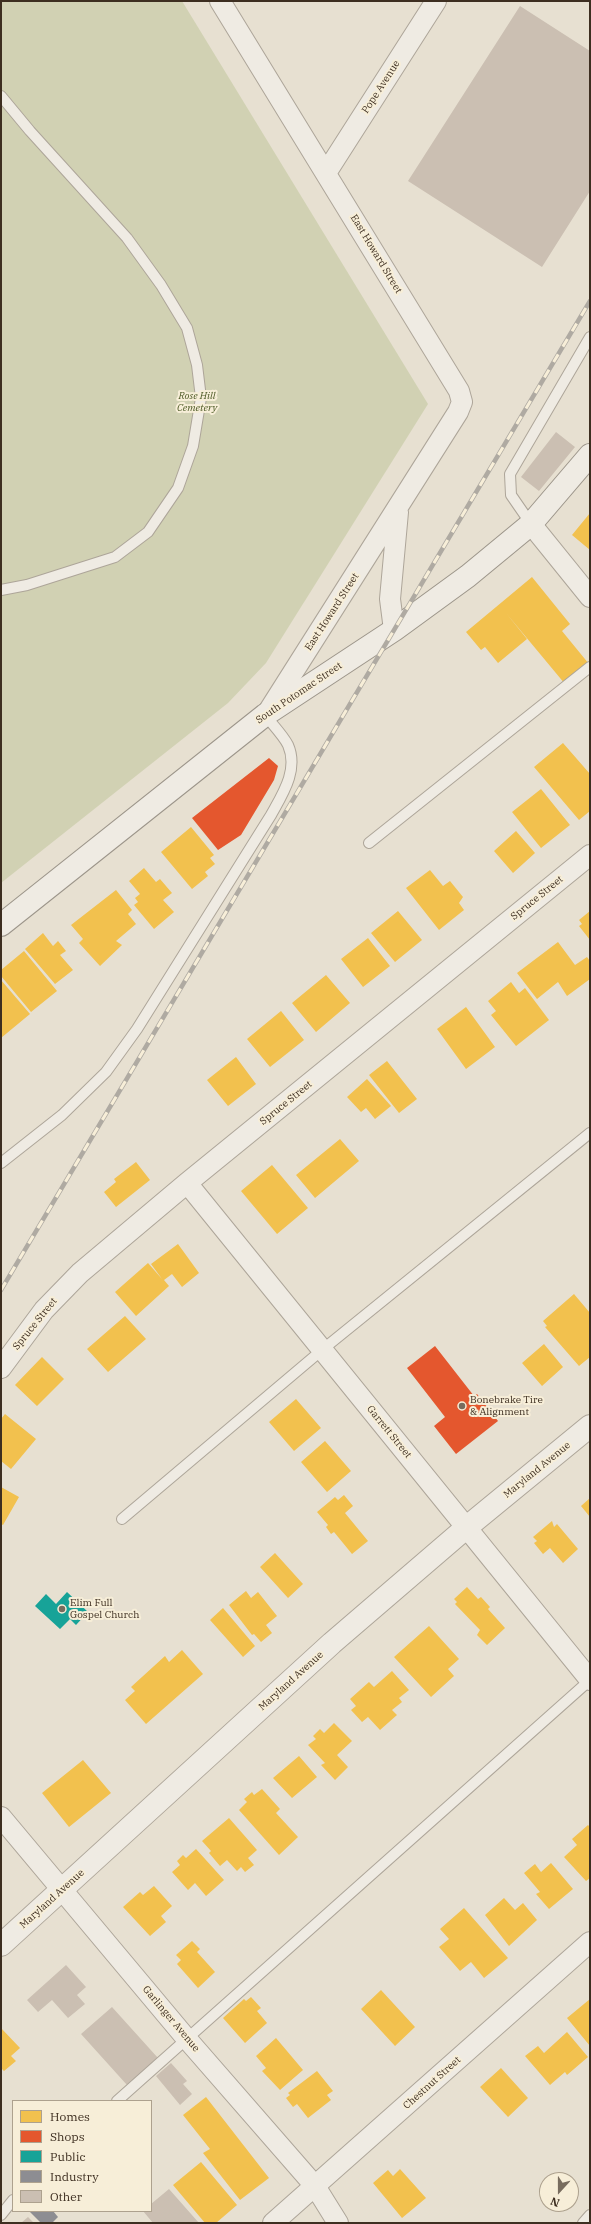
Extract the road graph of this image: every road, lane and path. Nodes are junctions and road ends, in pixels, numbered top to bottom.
1 (220, 1) edge
2 (436, 1) edge
3 (1, 96) edge
4 (326, 173) junction
5 (590, 337) edge
6 (590, 455) edge
7 (398, 509) junction
8 (531, 524) junction
9 (1, 590) edge
10 (590, 597) edge
11 (394, 630) junction
12 (590, 666) edge
13 (265, 715) junction
14 (369, 843) dead end
15 (590, 855) edge
16 (1, 925) edge
17 (590, 1133) edge
18 (1, 1163) edge
19 (187, 1184) junction
20 (322, 1350) junction
21 (1, 1368) edge
22 (590, 1426) edge
23 (122, 1519) dead end
24 (467, 1527) junction
25 (590, 1680) edge
26 (1, 1817) edge
27 (62, 1890) junction
28 (590, 1942) edge
29 (1, 1945) edge
30 (186, 2038) junction
31 (117, 2100) edge
32 (315, 2186) junction
33 (12, 2201) edge
34 (1, 2214) edge
35 (590, 2215) edge
36 (273, 2223) edge
37 (338, 2223) edge
38 (583, 2223) edge

1 - 4 street, East Howard Street
2 - 4 street, Pope Avenue
3 - 9 lane
4 - 7 street, East Howard Street
5 - 8 lane
6 - 8 street, South Potomac Street
7 - 11 street, East Howard Street
7 - 13 street, East Howard Street
8 - 10 street
8 - 11 street, South Potomac Street
11 - 13 street, South Potomac Street
12 - 14 lane
13 - 16 street, South Potomac Street
13 - 18 lane
15 - 19 street, Spruce Street
17 - 20 lane
19 - 20 street, Garrett Street
19 - 21 street, Spruce Street
20 - 23 lane
20 - 24 street, Garrett Street
22 - 24 street, Maryland Avenue
24 - 25 street, Garrett Street
24 - 27 street, Maryland Avenue
25 - 30 lane
26 - 27 street, Garlinger Avenue
27 - 29 street, Maryland Avenue
27 - 30 street, Garlinger Avenue
28 - 32 street, Chestnut Street
30 - 31 lane
30 - 32 street, Garlinger Avenue
32 - 36 street, Chestnut Street
32 - 37 street, Garlinger Avenue
33 - 34 lane
35 - 38 lane

